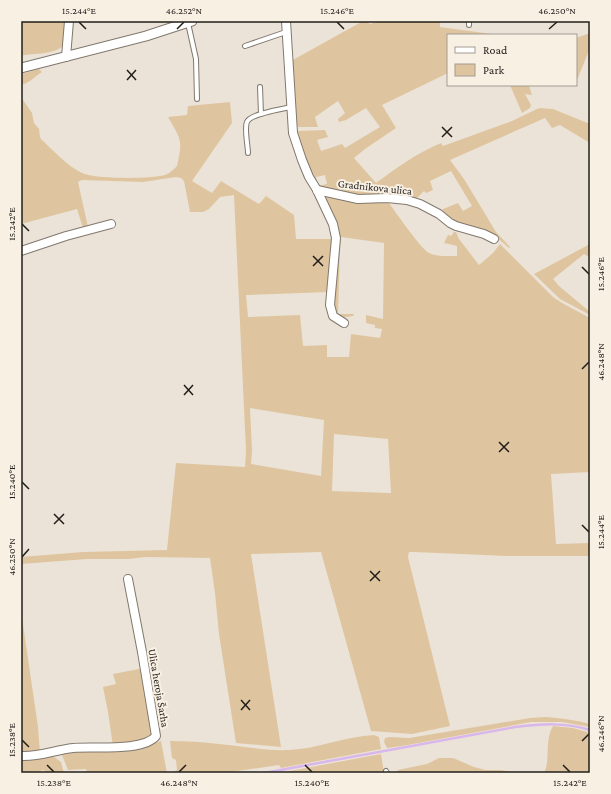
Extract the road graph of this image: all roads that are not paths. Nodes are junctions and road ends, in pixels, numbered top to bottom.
1 (69, 21) edge
2 (286, 21) edge
3 (190, 22) edge
4 (286, 32) junction
5 (244, 46) dead end
6 (66, 57) junction
7 (21, 68) edge
8 (260, 88) dead end
9 (196, 99) dead end
10 (291, 107) junction
11 (261, 114) junction
12 (248, 153) dead end
13 (317, 190) junction
14 (111, 224) dead end
15 (494, 239) dead end
16 (21, 251) edge
17 (344, 323) dead end
18 (128, 578) dead end
19 (21, 756) edge

1 - 6 street
2 - 4 street
3 - 6 street
3 - 9 lane
4 - 5 lane
4 - 10 street
6 - 7 street
8 - 11 lane
10 - 11 lane
10 - 13 street
11 - 12 lane
13 - 15 street, Gradnikova ulica
13 - 17 street
14 - 16 street
18 - 19 street, Ulica heroja Šarha

